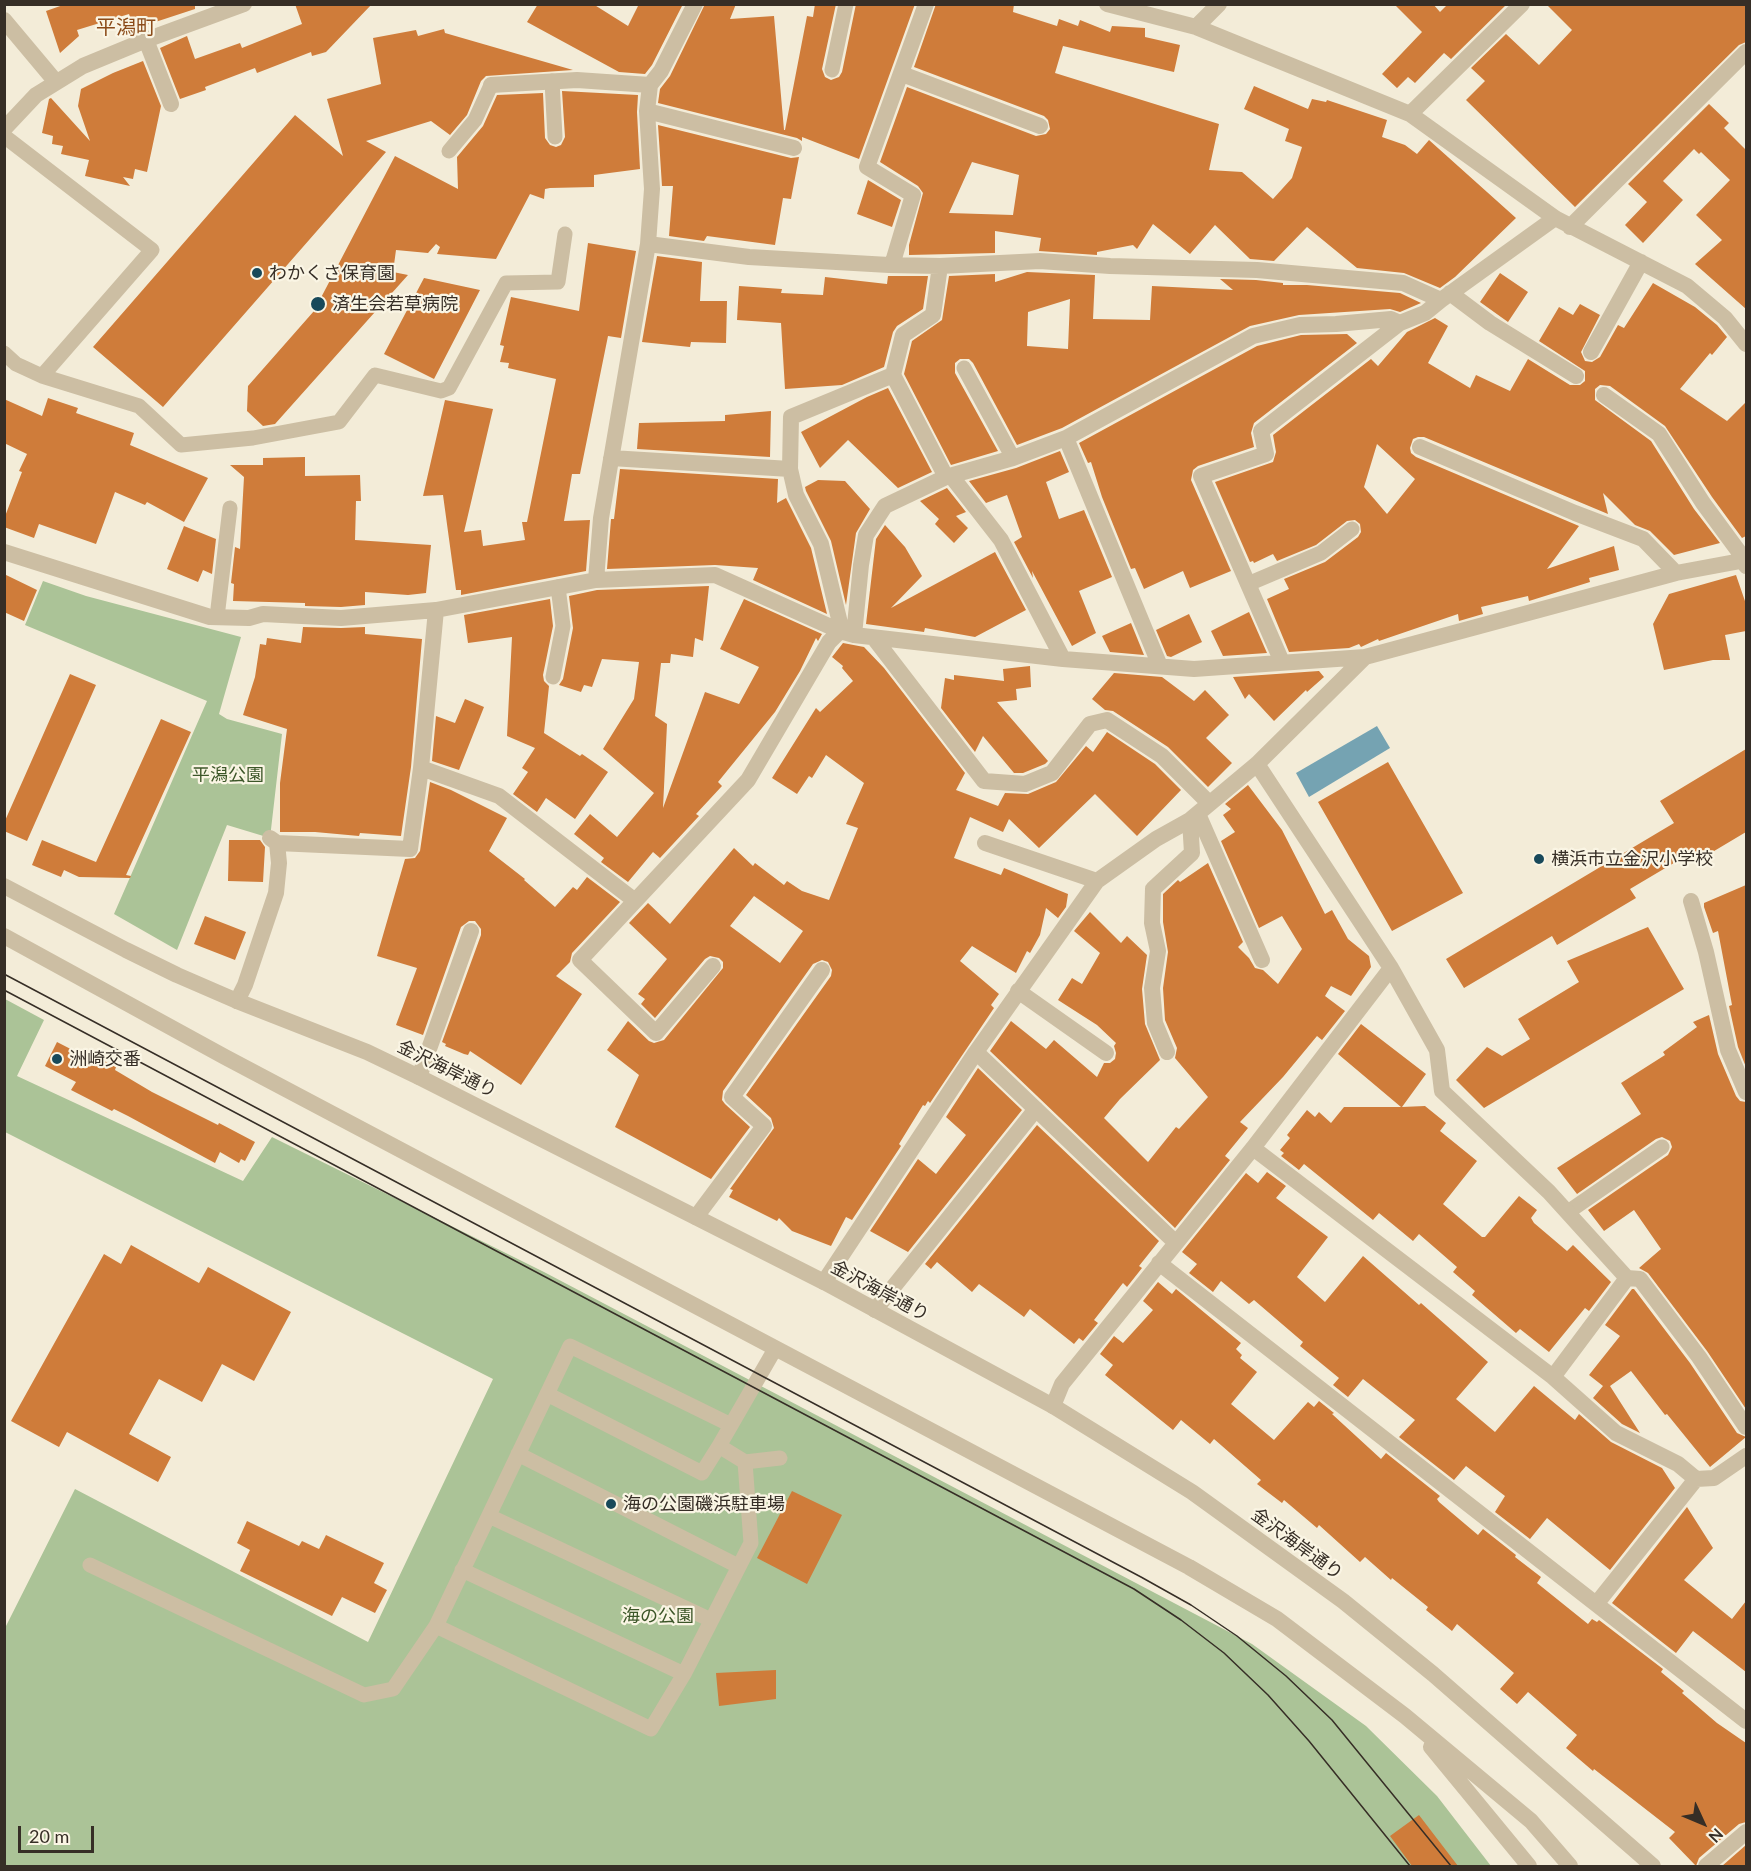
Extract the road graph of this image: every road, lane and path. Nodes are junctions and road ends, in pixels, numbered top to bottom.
1 (244, 4) edge
2 (695, 4) edge
3 (846, 4) edge
4 (926, 4) edge
5 (1107, 4) edge
6 (1219, 4) edge
7 (1522, 4) edge
8 (4, 20) edge
9 (1196, 27) junction
10 (146, 40) junction
11 (1746, 52) edge
12 (832, 70) dead end
13 (902, 74) junction
14 (552, 81) junction
15 (56, 82) junction
16 (490, 85) joint
17 (650, 85) junction
18 (171, 104) dead end
19 (648, 111) junction
20 (1410, 114) junction
21 (1040, 126) dead end
22 (4, 129) edge
23 (4, 136) edge
24 (555, 137) dead end
25 (794, 148) dead end
26 (449, 151) dead end
27 (1562, 222) junction
28 (565, 234) dead end
29 (648, 244) junction
30 (1641, 262) junction
31 (892, 265) junction
32 (940, 266) junction
33 (1446, 297) junction
34 (1400, 323) junction
35 (1746, 344) edge
36 (1591, 352) dead end
37 (4, 353) edge
38 (964, 368) dead end
39 (893, 375) junction
40 (42, 376) junction
41 (1576, 376) dead end
42 (1604, 395) dead end
43 (1066, 438) junction
44 (1420, 447) dead end
45 (611, 458) junction
46 (1013, 458) junction
47 (790, 468) junction
48 (949, 477) junction
49 (230, 508) dead end
50 (1352, 529) dead end
51 (4, 552) edge
52 (1746, 562) edge
53 (1676, 573) junction
54 (596, 580) junction
55 (1248, 584) junction
56 (558, 587) junction
57 (436, 610) junction
58 (217, 617) junction
59 (847, 633) junction
60 (874, 638) junction
61 (1365, 657) junction
62 (1063, 659) junction
63 (1282, 662) junction
64 (1160, 666) junction
65 (553, 677) dead end
66 (1257, 764) junction
67 (421, 768) junction
68 (1199, 812) junction
69 (985, 843) dead end
70 (1097, 881) junction
71 (4, 886) edge
72 (634, 900) junction
73 (1691, 900) dead end
74 (471, 931) dead end
75 (4, 936) edge
76 (1262, 960) dead end
77 (713, 966) dead end
78 (1391, 968) junction
79 (822, 970) dead end
80 (1018, 991) junction
81 (237, 1002) junction
82 (976, 1052) junction
83 (1167, 1052) dead end
84 (1106, 1053) dead end
85 (419, 1077) junction
86 (1746, 1092) edge
87 (1036, 1109) junction
88 (1662, 1147) dead end
89 (1253, 1148) junction
90 (1568, 1212) junction
91 (696, 1217) junction
92 (1176, 1243) junction
93 (1159, 1263) junction
94 (1627, 1278) junction
95 (824, 1282) junction
96 (875, 1310) junction
97 (775, 1348) junction
98 (1553, 1377) junction
99 (547, 1394) junction
100 (1053, 1406) junction
101 (731, 1425) junction
102 (1746, 1427) edge
103 (719, 1446) junction
104 (518, 1454) junction
105 (1746, 1456) edge
106 (780, 1458) dead end
107 (745, 1462) junction
108 (1696, 1479) junction
109 (489, 1516) junction
110 (90, 1565) dead end
111 (738, 1566) junction
112 (462, 1570) junction
113 (1597, 1604) junction
114 (711, 1620) junction
115 (436, 1626) junction
116 (684, 1674) junction
117 (1405, 1716) junction
118 (1746, 1721) edge
119 (1746, 1832) edge
120 (1529, 1866) edge
121 (1570, 1866) edge
122 (1653, 1866) edge
123 (1706, 1866) edge

1 - 10 street
2 - 17 street
3 - 12 lane
4 - 13 street
5 - 9 street
6 - 9 street
7 - 20 street
8 - 15 street
9 - 20 street
10 - 15 street
10 - 18 street
11 - 27 street
13 - 21 street
13 - 31 street
14 - 16 street
14 - 17 street
14 - 24 lane
15 - 22 street
16 - 26 lane
17 - 19 street
19 - 25 street
19 - 29 street
20 - 27 street
23 - 40 lane
27 - 30 street
27 - 33 street
28 - 40 lane
29 - 31 street
29 - 45 street
30 - 35 street
30 - 36 street
31 - 32 street
32 - 33 street
32 - 39 street
33 - 34 street
33 - 41 street
34 - 43 street
34 - 55 street
37 - 40 lane
38 - 46 lane
39 - 47 street
39 - 48 street
42 - 52 street
43 - 46 street
43 - 64 street
44 - 53 street
45 - 47 street
45 - 54 street
46 - 48 street
47 - 59 street
48 - 59 street
48 - 62 street
49 - 58 lane
50 - 55 lane
51 - 58 street
52 - 53 street
53 - 61 street
54 - 56 street
54 - 59 street
55 - 63 street
56 - 57 street
56 - 65 lane
57 - 58 street
57 - 67 street
59 - 60 street
59 - 72 street
60 - 62 street
60 - 68 street
61 - 63 street
61 - 66 street
62 - 64 street
63 - 64 street
66 - 68 street
66 - 78 street
67 - 72 street
67 - 81 street
68 - 70 street
68 - 76 street
68 - 83 street
69 - 70 street
70 - 80 street
71 - 81 street, 金沢海岸通り
72 - 77 street
73 - 86 street
74 - 85 street
75 - 97 street
78 - 89 street
78 - 90 street
79 - 91 street
80 - 82 street
80 - 84 street
81 - 85 street, 金沢海岸通り
82 - 87 street
82 - 95 street
85 - 91 street, 金沢海岸通り
87 - 92 street
87 - 96 street
88 - 90 lane
89 - 92 street
89 - 98 street
90 - 94 street
91 - 95 street, 金沢海岸通り
92 - 93 street
93 - 100 street
93 - 113 street
94 - 98 street
94 - 102 street
95 - 96 street, 金沢海岸通り
96 - 100 street, 金沢海岸通り
97 - 101 lane
97 - 117 street
98 - 108 street
99 - 101 lane
99 - 103 lane
99 - 104 lane
100 - 122 street, 金沢海岸通り
101 - 103 lane
103 - 107 lane
104 - 109 lane
104 - 111 lane
105 - 108 street
106 - 107 lane
107 - 111 lane
108 - 113 street
109 - 112 lane
109 - 114 lane
110 - 115 lane
111 - 114 lane
112 - 115 lane
112 - 116 lane
113 - 118 street
114 - 116 lane
115 - 116 lane
117 - 120 street
117 - 121 street
119 - 123 street

